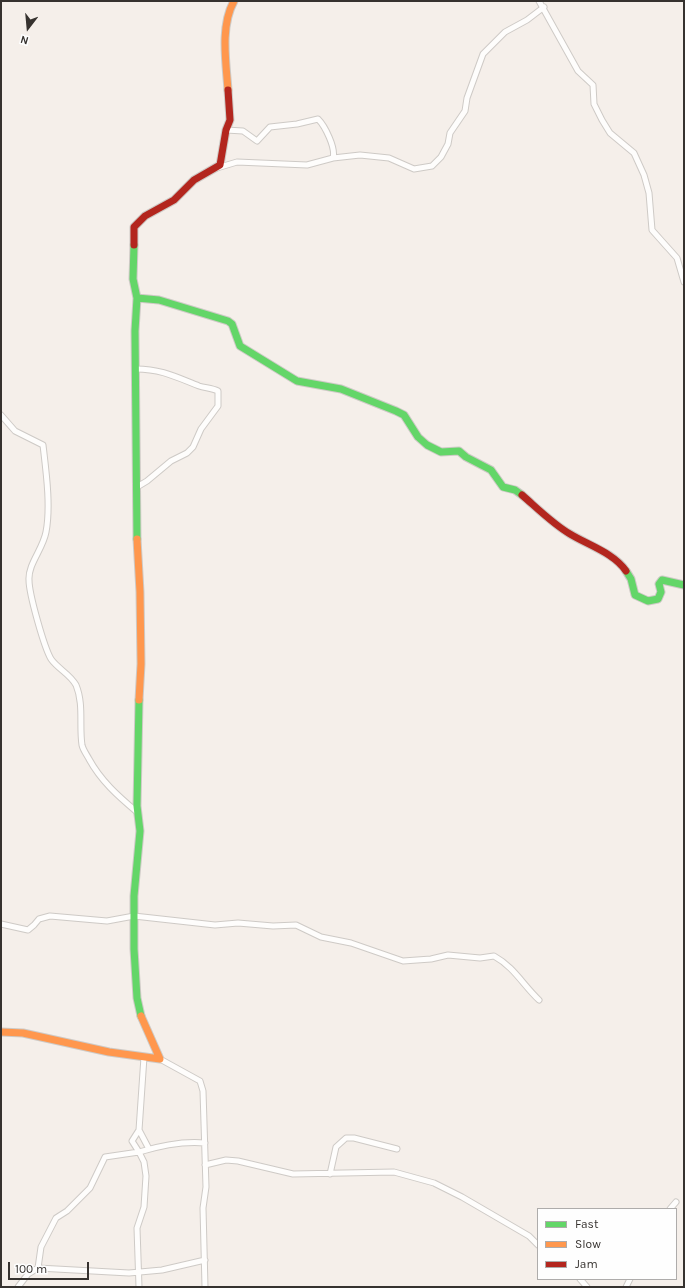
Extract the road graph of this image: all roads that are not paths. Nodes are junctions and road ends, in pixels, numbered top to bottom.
1 (234, 1) edge
2 (539, 1) edge
3 (544, 7) junction
4 (226, 130) junction
5 (333, 158) junction
6 (212, 170) junction
7 (684, 282) edge
8 (137, 298) junction
9 (136, 369) junction
10 (1, 415) edge
11 (137, 487) junction
12 (684, 585) edge
13 (137, 812) junction
14 (134, 916) junction
15 (1, 924) edge
16 (539, 1000) dead end
17 (1, 1032) edge
18 (144, 1058) junction
19 (160, 1059) junction
20 (139, 1130) junction
21 (205, 1143) junction
22 (149, 1149) junction
23 (396, 1149) dead end
24 (139, 1152) junction
25 (205, 1165) junction
26 (330, 1174) junction
27 (676, 1202) dead end
28 (671, 1208) edge
29 (537, 1244) edge
30 (205, 1260) junction
31 (38, 1268) junction
32 (139, 1271) junction
33 (129, 1273) junction
34 (139, 1279) junction
35 (18, 1287) edge
36 (139, 1287) edge
37 (205, 1287) edge

1 - 4 street
2 - 3 street
3 - 5 street
3 - 7 street
4 - 5 street
4 - 6 street
5 - 6 street
6 - 8 street
8 - 9 street
8 - 12 street
9 - 11 street
9 - 11 street
10 - 13 street
11 - 13 street
13 - 14 street
14 - 15 street
14 - 16 street
14 - 19 street
17 - 18 street
18 - 19 street
18 - 20 street
19 - 21 street
20 - 22 street
20 - 24 street
21 - 22 street
21 - 25 street
22 - 24 street
23 - 26 street
24 - 31 street
24 - 32 street
25 - 26 street
25 - 30 street
26 - 29 street
27 - 28 street
30 - 32 street
30 - 37 street
31 - 33 street
31 - 35 street
32 - 33 street
32 - 34 street
33 - 34 street
34 - 36 street

